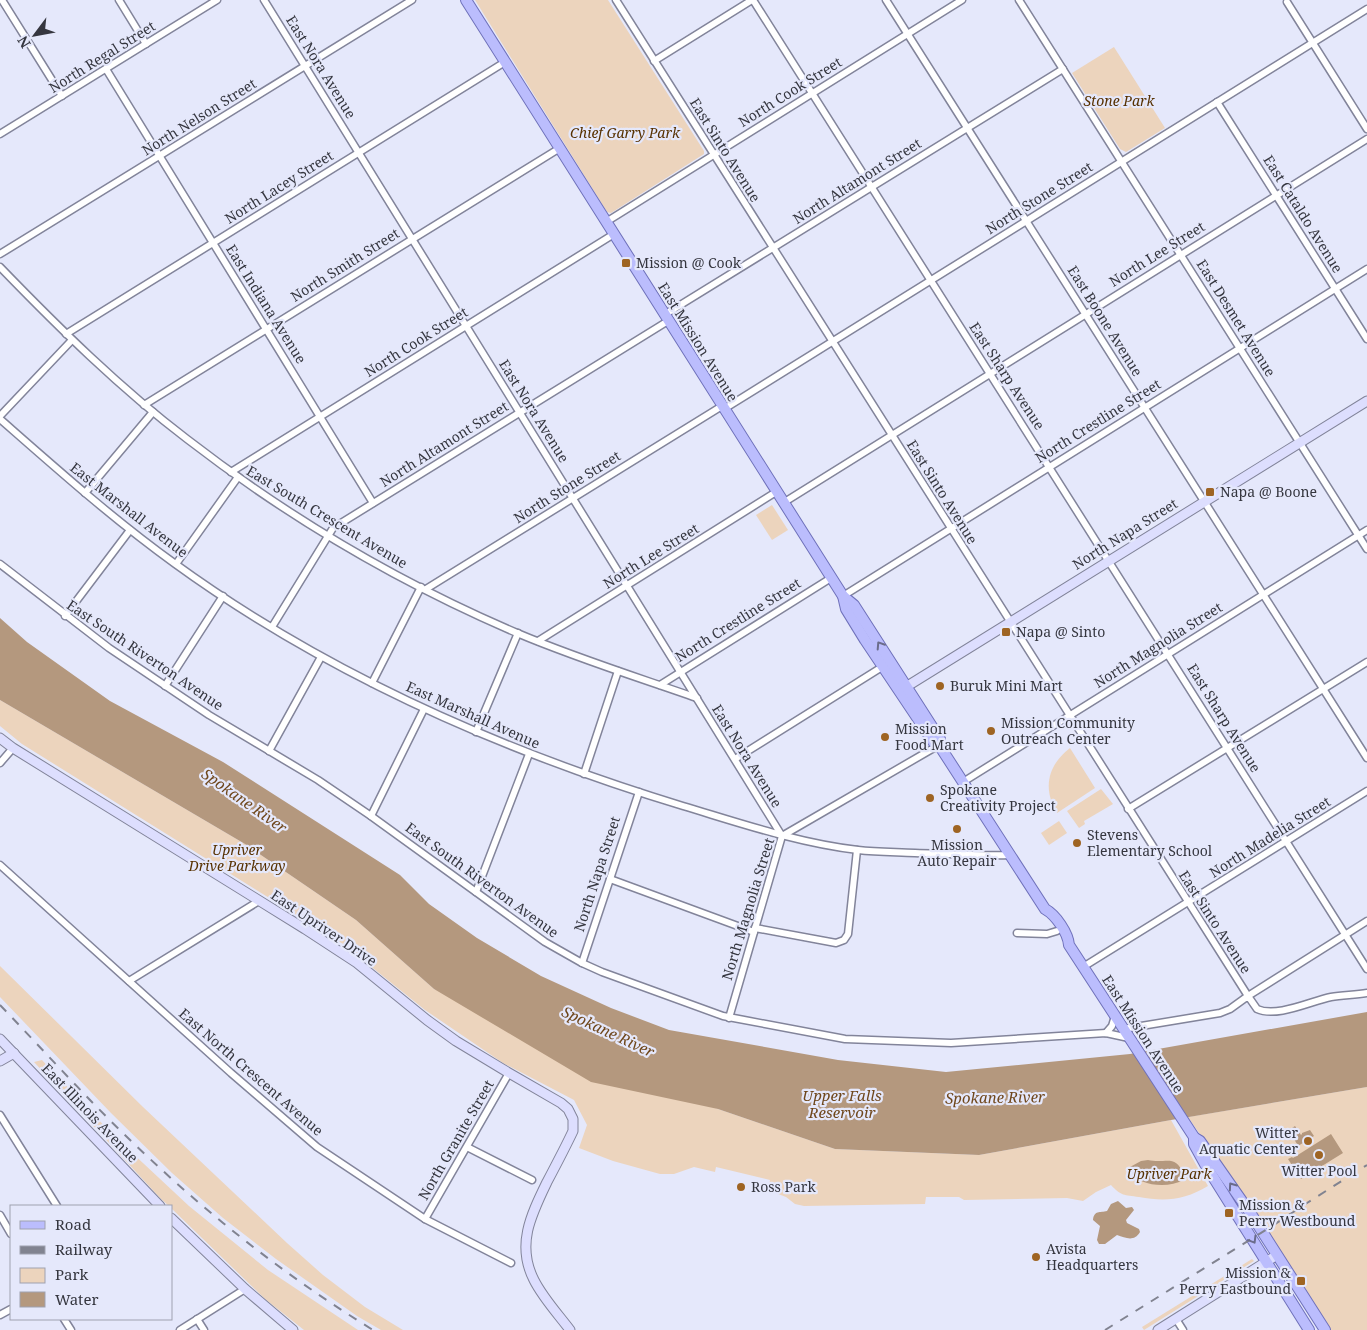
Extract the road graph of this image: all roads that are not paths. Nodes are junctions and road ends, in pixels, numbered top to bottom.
1 (119, 0) edge
2 (217, 0) edge
3 (264, 0) edge
4 (412, 0) edge
5 (466, 0) edge
6 (616, 0) edge
7 (753, 0) edge
8 (886, 0) edge
9 (962, 0) edge
10 (1019, 0) edge
11 (3, 2) edge
12 (1287, 2) dead end
13 (1367, 9) edge
14 (908, 33) junction
15 (1313, 43) junction
16 (146, 44) junction
17 (654, 61) junction
18 (505, 62) junction
19 (306, 66) junction
20 (106, 69) junction
21 (1062, 69) junction
22 (812, 93) junction
23 (62, 96) junction
24 (1218, 102) junction
25 (966, 127) junction
26 (1367, 129) edge
27 (0, 134) edge
28 (1367, 139) edge
29 (560, 148) junction
30 (360, 152) junction
31 (714, 154) junction
32 (159, 156) junction
33 (1122, 161) junction
34 (871, 187) junction
35 (1277, 195) junction
36 (1026, 221) junction
37 (606, 222) junction
38 (614, 234) junction
39 (412, 238) junction
40 (213, 243) junction
41 (772, 248) junction
42 (0, 254) edge
43 (1181, 254) junction
44 (0, 267) edge
45 (1367, 269) edge
46 (930, 280) junction
47 (1336, 290) junction
48 (1086, 313) junction
49 (666, 318) junction
50 (466, 325) junction
51 (267, 329) junction
52 (66, 334) junction
53 (1367, 339) edge
54 (72, 340) junction
55 (832, 341) junction
56 (1240, 348) junction
57 (990, 374) junction
58 (1367, 401) edge
59 (144, 405) junction
60 (723, 408) junction
61 (1145, 408) junction
62 (153, 412) junction
63 (520, 412) junction
64 (320, 415) junction
65 (0, 418) edge
66 (891, 435) junction
67 (1299, 443) junction
68 (1050, 467) junction
69 (231, 472) junction
70 (238, 477) junction
71 (776, 492) junction
72 (85, 493) junction
73 (573, 498) junction
74 (1204, 502) junction
75 (372, 503) junction
76 (783, 503) junction
77 (950, 529) junction
78 (130, 530) junction
79 (1367, 530) edge
80 (328, 535) junction
81 (1358, 536) junction
82 (1367, 549) edge
83 (1109, 560) junction
84 (0, 564) edge
85 (176, 564) junction
86 (832, 578) junction
87 (628, 586) junction
88 (424, 588) junction
89 (1263, 595) junction
90 (223, 596) junction
91 (843, 596) junction
92 (65, 616) junction
93 (1010, 622) junction
94 (272, 627) junction
95 (518, 633) junction
96 (538, 641) junction
97 (1168, 654) junction
98 (321, 657) junction
99 (1367, 662) edge
100 (882, 667) junction
101 (618, 671) junction
102 (682, 672) junction
103 (372, 683) junction
104 (660, 685) junction
105 (165, 686) junction
106 (903, 688) junction
107 (1323, 688) junction
108 (697, 698) junction
109 (424, 709) junction
110 (1069, 716) junction
111 (476, 732) junction
112 (0, 738) edge
113 (939, 745) junction
114 (13, 748) junction
115 (1228, 748) junction
116 (269, 750) junction
117 (529, 754) junction
118 (1367, 758) edge
119 (735, 759) junction
120 (0, 763) edge
121 (584, 774) junction
122 (963, 782) junction
123 (1367, 791) edge
124 (639, 792) junction
125 (1128, 809) junction
126 (372, 816) junction
127 (782, 836) junction
128 (1286, 842) junction
129 (857, 850) junction
130 (1011, 855) junction
131 (0, 865) edge
132 (610, 879) junction
133 (476, 892) junction
134 (259, 901) junction
135 (1188, 903) junction
136 (1046, 909) junction
137 (1367, 921) edge
138 (754, 930) junction
139 (1057, 931) junction
140 (1017, 933) dead end
141 (1345, 935) junction
142 (1069, 946) junction
143 (582, 963) junction
144 (1084, 967) junction
145 (1367, 969) edge
146 (129, 981) junction
147 (1367, 993) edge
148 (1248, 996) junction
149 (1115, 1016) junction
150 (729, 1018) junction
151 (1123, 1029) junction
152 (1106, 1033) junction
153 (0, 1039) edge
154 (1130, 1039) junction
155 (14, 1053) junction
156 (0, 1062) edge
157 (508, 1073) junction
158 (0, 1116) edge
159 (1193, 1136) junction
160 (467, 1147) junction
161 (532, 1180) dead end
162 (55, 1205) edge
163 (159, 1205) edge
164 (0, 1215) edge
165 (172, 1219) edge
166 (425, 1219) junction
167 (10, 1232) edge
168 (1276, 1255) junction
169 (1266, 1261) junction
170 (511, 1263) dead end
171 (245, 1289) junction
172 (197, 1319) junction
173 (1176, 1319) junction
174 (180, 1330) edge
175 (204, 1330) edge
176 (293, 1330) edge
177 (570, 1330) edge
178 (1158, 1330) edge
179 (1183, 1330) edge
180 (1310, 1330) edge
181 (1325, 1330) edge

1 - 16 street
2 - 16 street, North Regal Street
3 - 19 street, East Nora Avenue
4 - 19 street, North Nelson Street
5 - 18 main road, East Mission Avenue
6 - 17 street, East Sinto Avenue
7 - 17 street
7 - 22 street, East Sharp Avenue
8 - 14 street, East Boone Avenue
9 - 14 street, North Cook Street
10 - 21 street, East Desmet Avenue
11 - 23 street
12 - 15 street
13 - 15 street, North Stone Street
14 - 22 street, North Cook Street
14 - 25 street, East Boone Avenue
15 - 24 street, North Stone Street
15 - 26 street
16 - 20 street, North Regal Street
17 - 31 street, East Sinto Avenue
18 - 29 main road, East Mission Avenue
18 - 30 street, North Lacey Street
19 - 30 street, East Nora Avenue
19 - 32 street, North Nelson Street
20 - 23 street, North Regal Street
20 - 32 street, East Indiana Avenue
21 - 25 street, North Altamont Street
21 - 33 street, East Desmet Avenue
22 - 31 street, North Cook Street
22 - 34 street, East Sharp Avenue
23 - 27 street, North Regal Street
24 - 33 street, North Stone Street
24 - 35 street, East Cataldo Avenue
25 - 34 street, North Altamont Street
25 - 36 street, East Boone Avenue
28 - 35 street, North Lee Street
29 - 37 main road, East Mission Avenue
29 - 39 street, North Smith Street
30 - 39 street, East Nora Avenue
30 - 40 street, North Lacey Street
31 - 37 street, North Cook Street
31 - 41 street, East Sinto Avenue
32 - 40 street, East Indiana Avenue
32 - 42 street, North Nelson Street
33 - 36 street, North Stone Street
33 - 43 street, East Desmet Avenue
34 - 41 street, North Altamont Street
34 - 46 street, East Sharp Avenue
35 - 43 street, North Lee Street
35 - 47 street, East Cataldo Avenue
36 - 46 street, North Stone Street
36 - 48 street, East Boone Avenue
37 - 38 main road, East Mission Avenue
38 - 49 main road, East Mission Avenue
38 - 50 street, North Cook Street
39 - 50 street, East Nora Avenue
39 - 51 street, North Smith Street
40 - 51 street, East Indiana Avenue
40 - 52 street, North Lacey Street
41 - 49 street, North Altamont Street
41 - 55 street, East Sinto Avenue
43 - 48 street, North Lee Street
43 - 56 street, East Desmet Avenue
44 - 52 street, East South Crescent Avenue
45 - 47 street, North Crestline Street
46 - 55 street, North Stone Street
46 - 57 street, East Sharp Avenue
47 - 53 street, East Cataldo Avenue
47 - 56 street, North Crestline Street
48 - 57 street, North Lee Street
48 - 61 street, East Boone Avenue
49 - 60 main road, East Mission Avenue
49 - 63 street, North Altamont Street
50 - 63 street, East Nora Avenue
50 - 64 street, North Cook Street
51 - 59 street, North Smith Street
51 - 64 street, East Indiana Avenue
52 - 54 street, East South Crescent Avenue
54 - 59 street, East South Crescent Avenue
54 - 65 street
55 - 60 street, North Stone Street
55 - 66 street, East Sinto Avenue
56 - 61 street, North Crestline Street
56 - 67 street, East Desmet Avenue
57 - 66 street, North Lee Street
57 - 68 street, East Sharp Avenue
58 - 67 main road, North Napa Street
59 - 62 street, East South Crescent Avenue
60 - 71 main road, East Mission Avenue
60 - 73 street, North Stone Street
61 - 68 street, North Crestline Street
61 - 74 street, East Boone Avenue
62 - 69 street, East South Crescent Avenue
62 - 72 street
63 - 73 street, East Nora Avenue
63 - 75 street, North Altamont Street
64 - 69 street, North Cook Street
64 - 75 street, East Indiana Avenue
65 - 72 street, East Marshall Avenue
66 - 76 street, North Lee Street
66 - 77 street, East Sinto Avenue
67 - 74 main road, North Napa Street
67 - 81 street, East Desmet Avenue
68 - 77 street, North Crestline Street
68 - 83 street, East Sharp Avenue
69 - 70 street, East South Crescent Avenue
70 - 80 street, East South Crescent Avenue
70 - 85 street
71 - 76 main road, East Mission Avenue
71 - 87 street, North Lee Street
72 - 78 street, East Marshall Avenue
73 - 87 street, East Nora Avenue
73 - 88 street, North Stone Street
74 - 83 main road, North Napa Street
74 - 89 street, East Boone Avenue
75 - 80 street, North Altamont Street
76 - 86 main road, East Mission Avenue
77 - 91 street, North Crestline Street
77 - 93 street, East Sinto Avenue
78 - 85 street, East Marshall Avenue
78 - 92 street
79 - 81 street, North Magnolia Street
80 - 88 street, East South Crescent Avenue
80 - 94 street, North Altamont Street
81 - 82 street, East Desmet Avenue
81 - 89 street, North Magnolia Street
83 - 93 main road, North Napa Street
83 - 97 street, East Sharp Avenue
84 - 92 street, East South Riverton Avenue
85 - 90 street, East Marshall Avenue
86 - 91 main road, East Mission Avenue
86 - 102 street, North Crestline Street
87 - 96 street, North Lee Street
87 - 102 street, East Nora Avenue
88 - 95 street, East South Crescent Avenue
88 - 103 street
89 - 97 street, North Magnolia Street
89 - 107 street, East Boone Avenue
90 - 94 street, East Marshall Avenue
90 - 105 street
91 - 100 main road, East Mission Avenue
106 -> 91 main road, East Mission Avenue
92 - 105 street, East South Riverton Avenue
93 - 106 main road, North Napa Street
93 - 110 street, East Sinto Avenue
94 - 98 street, East Marshall Avenue
95 - 96 street, East South Crescent Avenue
95 - 111 street
96 - 101 street, East South Crescent Avenue
97 - 110 street, North Magnolia Street
97 - 115 street, East Sharp Avenue
98 - 103 street, East Marshall Avenue
98 - 116 street
99 - 107 street
100 - 106 main road, East Mission Avenue
100 - 119 street
101 - 104 street, East South Crescent Avenue
101 - 121 street
102 - 104 street, North Crestline Street
102 - 108 street, East Nora Avenue
103 - 109 street, East Marshall Avenue
104 - 108 street, East South Crescent Avenue
105 - 116 street, East South Riverton Avenue
106 - 113 main road, East Mission Avenue
107 - 115 street
107 - 118 street, East Boone Avenue
108 - 119 street, East Nora Avenue
109 - 111 street, East Marshall Avenue
109 - 126 street
110 - 122 street, North Magnolia Street
110 - 125 street, East Sinto Avenue
111 - 117 street, East Marshall Avenue
112 - 114 main road, East Upriver Drive
113 - 122 main road, East Mission Avenue
113 - 127 street, North Magnolia Street
114 - 120 street
114 - 134 main road, East Upriver Drive
115 - 125 street
115 - 128 street, East Sharp Avenue
116 - 126 street, East South Riverton Avenue
117 - 121 street, East Marshall Avenue
117 - 133 street
119 - 127 street, East Nora Avenue
121 - 124 street, East Marshall Avenue
122 - 130 main road, East Mission Avenue
123 - 128 street, North Madelia Street
124 - 127 street, East Marshall Avenue
124 - 132 street, North Napa Street
125 - 135 street, East Sinto Avenue
126 - 133 street, East South Riverton Avenue
127 - 129 street, East Marshall Avenue
127 - 138 street, North Magnolia Street
128 - 135 street, North Madelia Street
128 - 141 street, East Sharp Avenue
129 - 130 street, East Marshall Avenue
129 - 138 street
130 - 136 main road, East Mission Avenue
131 - 146 street, East North Crescent Avenue
132 - 138 street
132 - 143 street, North Napa Street
133 - 143 street, East South Riverton Avenue
134 - 146 street
134 - 157 main road, East Upriver Drive
135 - 144 street, North Madelia Street
135 - 148 street, East Sinto Avenue
136 - 139 main road, East Mission Avenue
136 - 142 main road, East Mission Avenue
137 - 141 street
138 - 150 street, North Magnolia Street
139 - 140 street
139 - 142 main road, East Mission Avenue
141 - 145 street, East Sharp Avenue
141 - 148 street
142 - 144 main road, East Mission Avenue
143 - 150 street, East South Riverton Avenue
144 - 149 main road, East Mission Avenue
146 - 166 street, East North Crescent Avenue
147 - 148 street, East Sinto Avenue
148 - 151 street
149 - 151 main road, East Mission Avenue
149 - 152 street
150 - 152 street, East South Riverton Avenue
151 - 154 main road, East Mission Avenue
152 - 154 street, East South Riverton Avenue
153 - 155 main road, East Illinois Avenue
154 - 159 main road, East Mission Avenue
155 - 156 main road
155 - 163 main road, East Illinois Avenue
157 - 160 street, North Granite Street
157 - 177 main road, East Upriver Drive
158 - 162 street
168 -> 159 main road, East Mission Avenue
159 -> 169 main road, East Mission Avenue
160 - 161 street
160 - 166 street, North Granite Street
164 - 167 street
165 - 171 main road
166 - 170 street, East North Crescent Avenue
168 - 169 main road
168 - 181 main road, East Mission Avenue
169 - 173 main road
169 - 180 main road, East Mission Avenue
171 - 172 street
171 - 176 main road
172 - 174 street
172 - 175 street
173 - 178 main road
173 - 179 street

